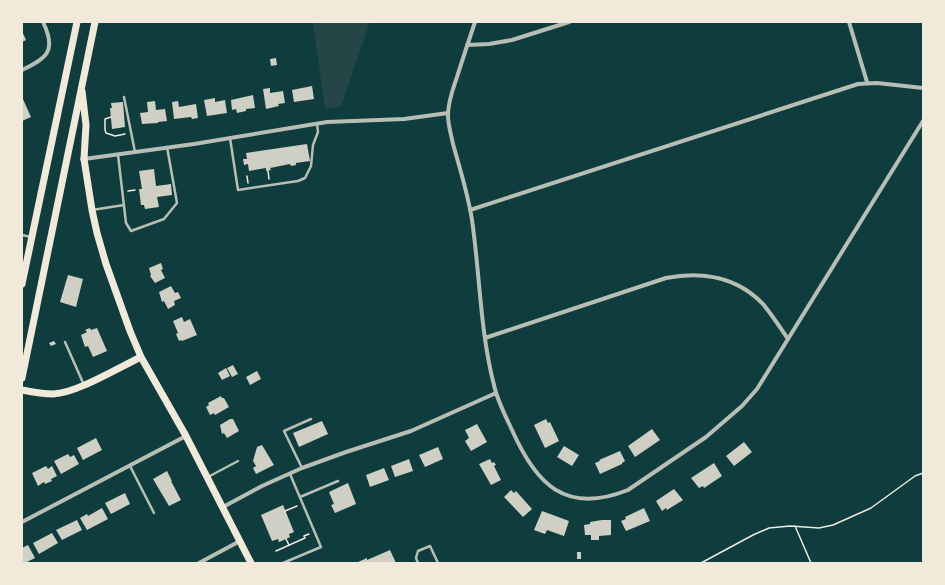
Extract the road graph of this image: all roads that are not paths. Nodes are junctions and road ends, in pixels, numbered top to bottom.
1 (77, 22) edge
2 (94, 22) edge
3 (475, 22) edge
4 (569, 22) edge
5 (848, 22) edge
6 (45, 23) edge
7 (467, 45) junction
8 (22, 70) edge
9 (867, 82) junction
10 (82, 83) junction
11 (923, 88) edge
12 (124, 97) dead end
13 (448, 113) junction
14 (923, 121) edge
15 (317, 124) junction
16 (230, 138) junction
17 (167, 147) junction
18 (135, 152) junction
19 (118, 154) junction
20 (84, 159) junction
21 (124, 205) junction
22 (92, 210) junction
23 (470, 210) junction
24 (22, 235) edge
25 (32, 237) junction
26 (22, 284) edge
27 (485, 338) junction
28 (788, 339) junction
29 (65, 342) dead end
30 (140, 357) junction
31 (22, 378) edge
32 (84, 385) junction
33 (22, 390) edge
34 (496, 393) junction
35 (311, 419) dead end
36 (186, 436) junction
37 (238, 461) dead end
38 (130, 465) junction
39 (302, 468) junction
40 (290, 473) junction
41 (208, 478) junction
42 (338, 481) dead end
43 (300, 497) junction
44 (223, 507) junction
45 (154, 513) dead end
46 (22, 522) edge
47 (240, 541) junction
48 (199, 563) edge
49 (251, 563) edge
50 (283, 563) edge
51 (418, 563) edge
52 (438, 563) edge

1 - 25 main road
2 - 10 main road
3 - 7 street
4 - 7 street
5 - 9 street
6 - 8 street
7 - 13 street
9 - 11 street
9 - 23 street
10 - 20 main road
10 - 31 main road
12 - 18 lane
13 - 15 street
13 - 23 street
14 - 28 street
15 - 16 street
15 - 16 lane
16 - 17 street
17 - 18 street
17 - 21 lane
18 - 19 street
19 - 20 street
19 - 21 lane
20 - 22 main road
21 - 22 lane
22 - 30 main road
23 - 27 street
24 - 25 lane
25 - 26 main road
27 - 28 street
27 - 34 street
28 - 34 street
29 - 32 lane
30 - 32 main road
30 - 36 main road
32 - 33 main road
34 - 39 street
35 - 39 lane
36 - 38 street
36 - 41 main road
37 - 41 lane
38 - 45 lane
38 - 46 street
39 - 40 street
40 - 43 lane
40 - 44 street
41 - 44 main road
42 - 43 lane
43 - 50 lane
44 - 47 main road
47 - 48 street
47 - 49 main road
51 - 52 lane

